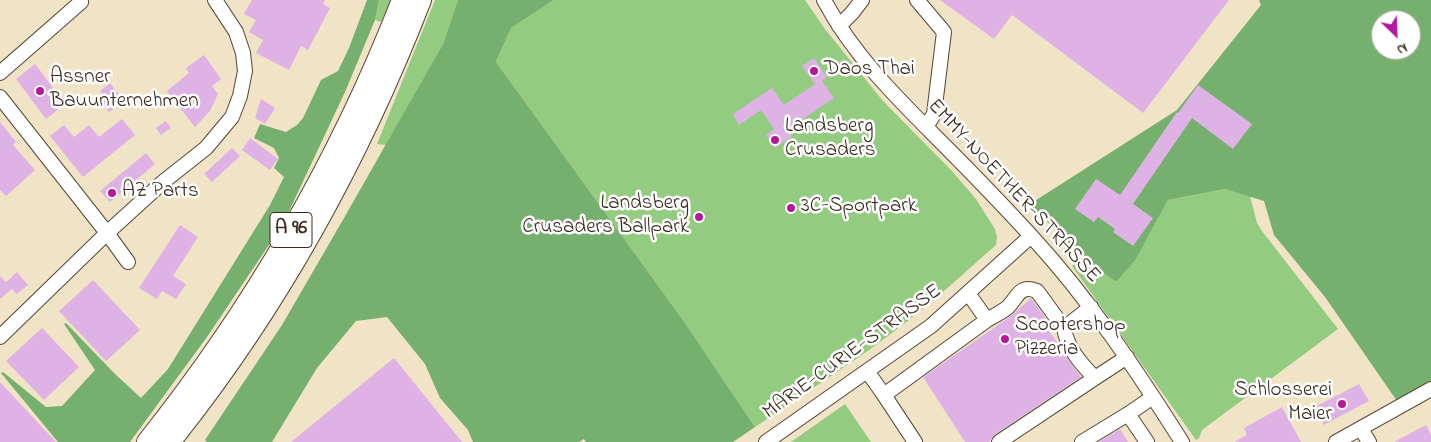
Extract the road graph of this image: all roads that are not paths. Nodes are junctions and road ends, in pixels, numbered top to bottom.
1 (80, 0) edge
2 (216, 0) edge
3 (402, 0) edge
4 (422, 0) edge
5 (824, 0) edge
6 (862, 0) edge
7 (916, 0) edge
8 (839, 26) junction
9 (0, 73) edge
10 (0, 97) edge
11 (926, 127) junction
12 (107, 233) junction
13 (1031, 236) junction
14 (128, 262) dead end
15 (968, 293) junction
16 (1091, 307) junction
17 (987, 320) junction
18 (1064, 328) junction
19 (0, 337) edge
20 (1127, 357) junction
21 (867, 371) junction
22 (1095, 378) junction
23 (1430, 392) edge
24 (884, 394) junction
25 (1154, 397) junction
26 (1128, 414) junction
27 (1361, 429) junction
28 (146, 442) edge
29 (170, 442) edge
30 (766, 442) edge
31 (915, 442) edge
32 (999, 442) edge
33 (1082, 442) edge
34 (1147, 442) edge
35 (1182, 442) edge
36 (1336, 442) edge
37 (1369, 442) edge

1 - 9 street
2 - 12 street
3 - 28 highway, A 96
4 - 29 highway, A 96
5 - 8 street, EMMY-NOETHER-STRASSE
6 - 8 street
7 - 11 street
8 - 11 street, EMMY-NOETHER-STRASSE
10 - 12 street
11 - 13 street, EMMY-NOETHER-STRASSE
12 - 14 street
12 - 19 street
13 - 15 street, MARIE-CURIE-STRASSE
13 - 16 street, EMMY-NOETHER-STRASSE
15 - 17 street
15 - 21 street, MARIE-CURIE-STRASSE
16 - 18 street
16 - 20 street, EMMY-NOETHER-STRASSE
17 - 18 street
17 - 24 street
18 - 22 street
20 - 22 street
20 - 25 street, EMMY-NOETHER-STRASSE
21 - 24 street
21 - 30 street, MARIE-CURIE-STRASSE
22 - 32 street
23 - 27 street
24 - 31 street
25 - 26 street
25 - 35 street, EMMY-NOETHER-STRASSE
26 - 33 street
26 - 34 street
27 - 36 street
27 - 37 street

